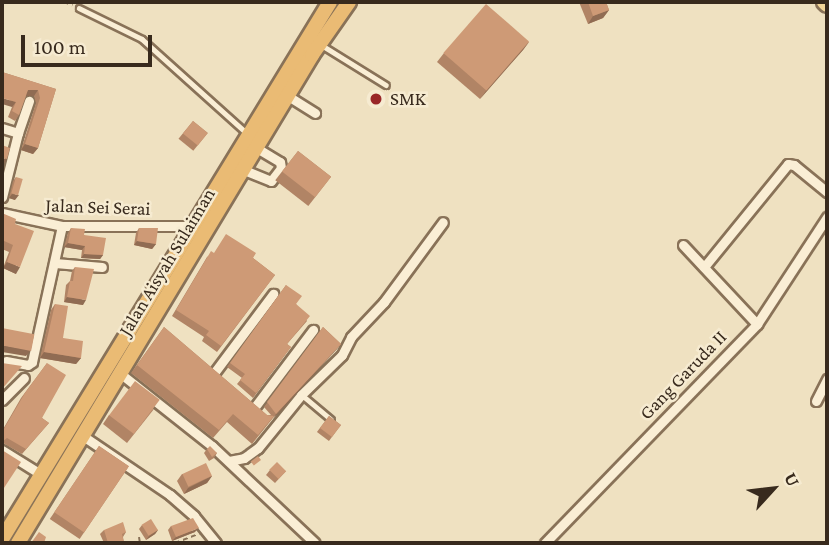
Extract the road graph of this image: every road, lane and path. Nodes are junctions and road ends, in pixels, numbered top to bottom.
1 (64, 2) edge
2 (330, 2) edge
3 (349, 2) edge
4 (79, 8) joint
5 (311, 49) junction
6 (386, 85) dead end
7 (288, 96) junction
8 (29, 101) edge
9 (315, 113) dead end
10 (2, 128) edge
11 (18, 133) junction
12 (249, 134) junction
13 (257, 148) junction
14 (244, 170) junction
15 (827, 192) edge
16 (2, 197) edge
17 (2, 213) edge
18 (827, 217) edge
19 (443, 222) dead end
20 (62, 226) junction
21 (194, 226) junction
22 (683, 245) dead end
23 (55, 263) junction
24 (102, 267) dead end
25 (704, 267) junction
26 (273, 294) dead end
27 (757, 324) junction
28 (313, 330) dead end
29 (6, 361) edge
30 (204, 365) edge
31 (214, 373) junction
32 (121, 374) junction
33 (24, 378) dead end
34 (827, 379) edge
35 (224, 382) edge
36 (301, 395) junction
37 (244, 399) edge
38 (2, 400) edge
39 (816, 401) dead end
40 (331, 419) edge
41 (83, 436) junction
42 (2, 450) edge
43 (229, 461) junction
44 (42, 475) junction
45 (206, 531) junction
46 (139, 537) dead end
47 (2, 539) edge
48 (18, 543) edge
49 (140, 543) edge
50 (175, 543) edge
51 (216, 543) edge
52 (315, 543) edge
53 (545, 543) edge

1 - 4 path
2 - 5 highway, Jalan Aisyah Sulaiman
3 - 5 highway, Jalan Aisyah Sulaiman
4 - 12 lane
5 - 6 lane
5 - 7 highway, Jalan Aisyah Sulaiman
5 - 12 highway, Jalan Aisyah Sulaiman
7 - 9 street
7 - 13 highway, Jalan Aisyah Sulaiman
8 - 11 street
10 - 11 street
11 - 16 street
12 - 21 highway, Jalan Aisyah Sulaiman
13 - 14 highway, Jalan Aisyah Sulaiman
13 - 14 street
14 - 32 highway, Jalan Aisyah Sulaiman
15 - 25 street
17 - 20 street, Jalan Sei Serai
18 - 27 street, Gang Garuda II
19 - 36 street
20 - 21 street, Jalan Sei Serai
20 - 23 street
21 - 44 highway, Jalan Aisyah Sulaiman
22 - 25 street
23 - 24 street
23 - 29 street
25 - 27 street
26 - 31 street
27 - 53 street, Gang Garuda II
28 - 37 street
30 - 31 street
31 - 35 street
32 - 41 highway, Jalan Aisyah Sulaiman
32 - 43 street
33 - 38 street
34 - 39 street
36 - 40 lane
36 - 43 street
41 - 45 street
41 - 48 highway, Jalan Aisyah Sulaiman
42 - 44 street
43 - 52 street
44 - 47 highway, Jalan Aisyah Sulaiman
45 - 50 path
45 - 51 street
46 - 49 path

